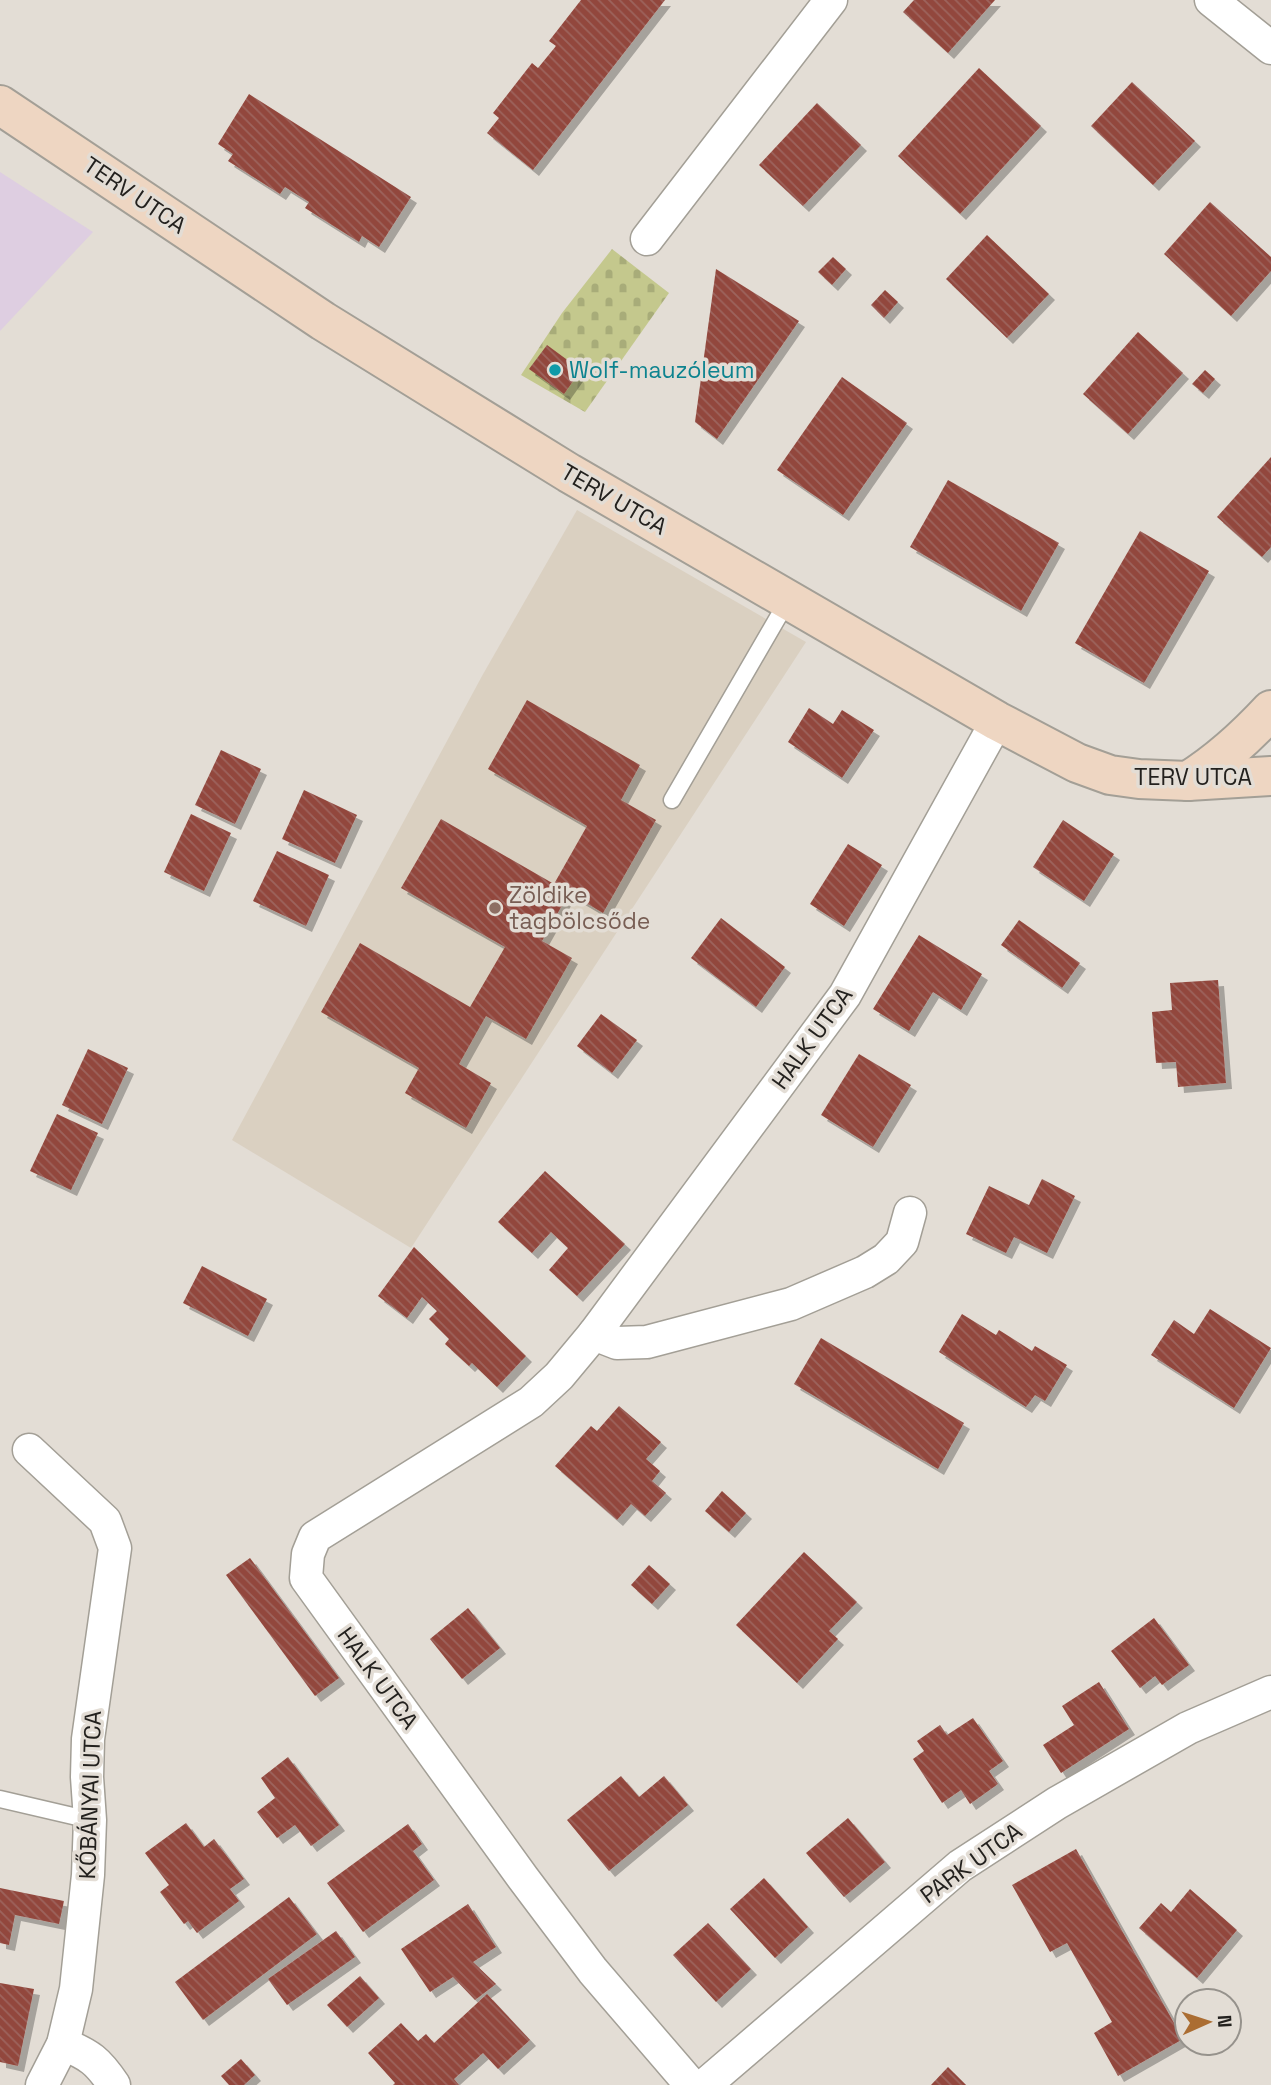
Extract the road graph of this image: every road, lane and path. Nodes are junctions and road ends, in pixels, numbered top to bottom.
1 (831, 0) edge
2 (1211, 0) edge
3 (1271, 48) edge
4 (0, 105) edge
5 (647, 239) dead end
6 (788, 600) junction
7 (1271, 710) edge
8 (997, 721) junction
9 (1271, 776) edge
10 (1188, 780) junction
11 (672, 800) dead end
12 (910, 1213) dead end
13 (594, 1334) junction
14 (29, 1450) dead end
15 (1271, 1692) edge
16 (0, 1799) edge
17 (90, 1820) junction
18 (63, 2044) junction
19 (42, 2085) edge
20 (114, 2085) edge
21 (691, 2085) edge
22 (705, 2085) edge

1 - 5 street
2 - 3 street
4 - 6 street, TERV UTCA
6 - 8 street, TERV UTCA
6 - 11 lane
7 - 10 street
8 - 10 street, TERV UTCA
8 - 13 street, HALK UTCA
9 - 10 street, TERV UTCA
12 - 13 street
13 - 21 street, HALK UTCA
14 - 17 street, KŐBÁNYAI UTCA
15 - 22 street, PARK UTCA
16 - 17 lane
17 - 18 street, KŐBÁNYAI UTCA
18 - 19 street, KŐBÁNYAI UTCA
18 - 20 street

